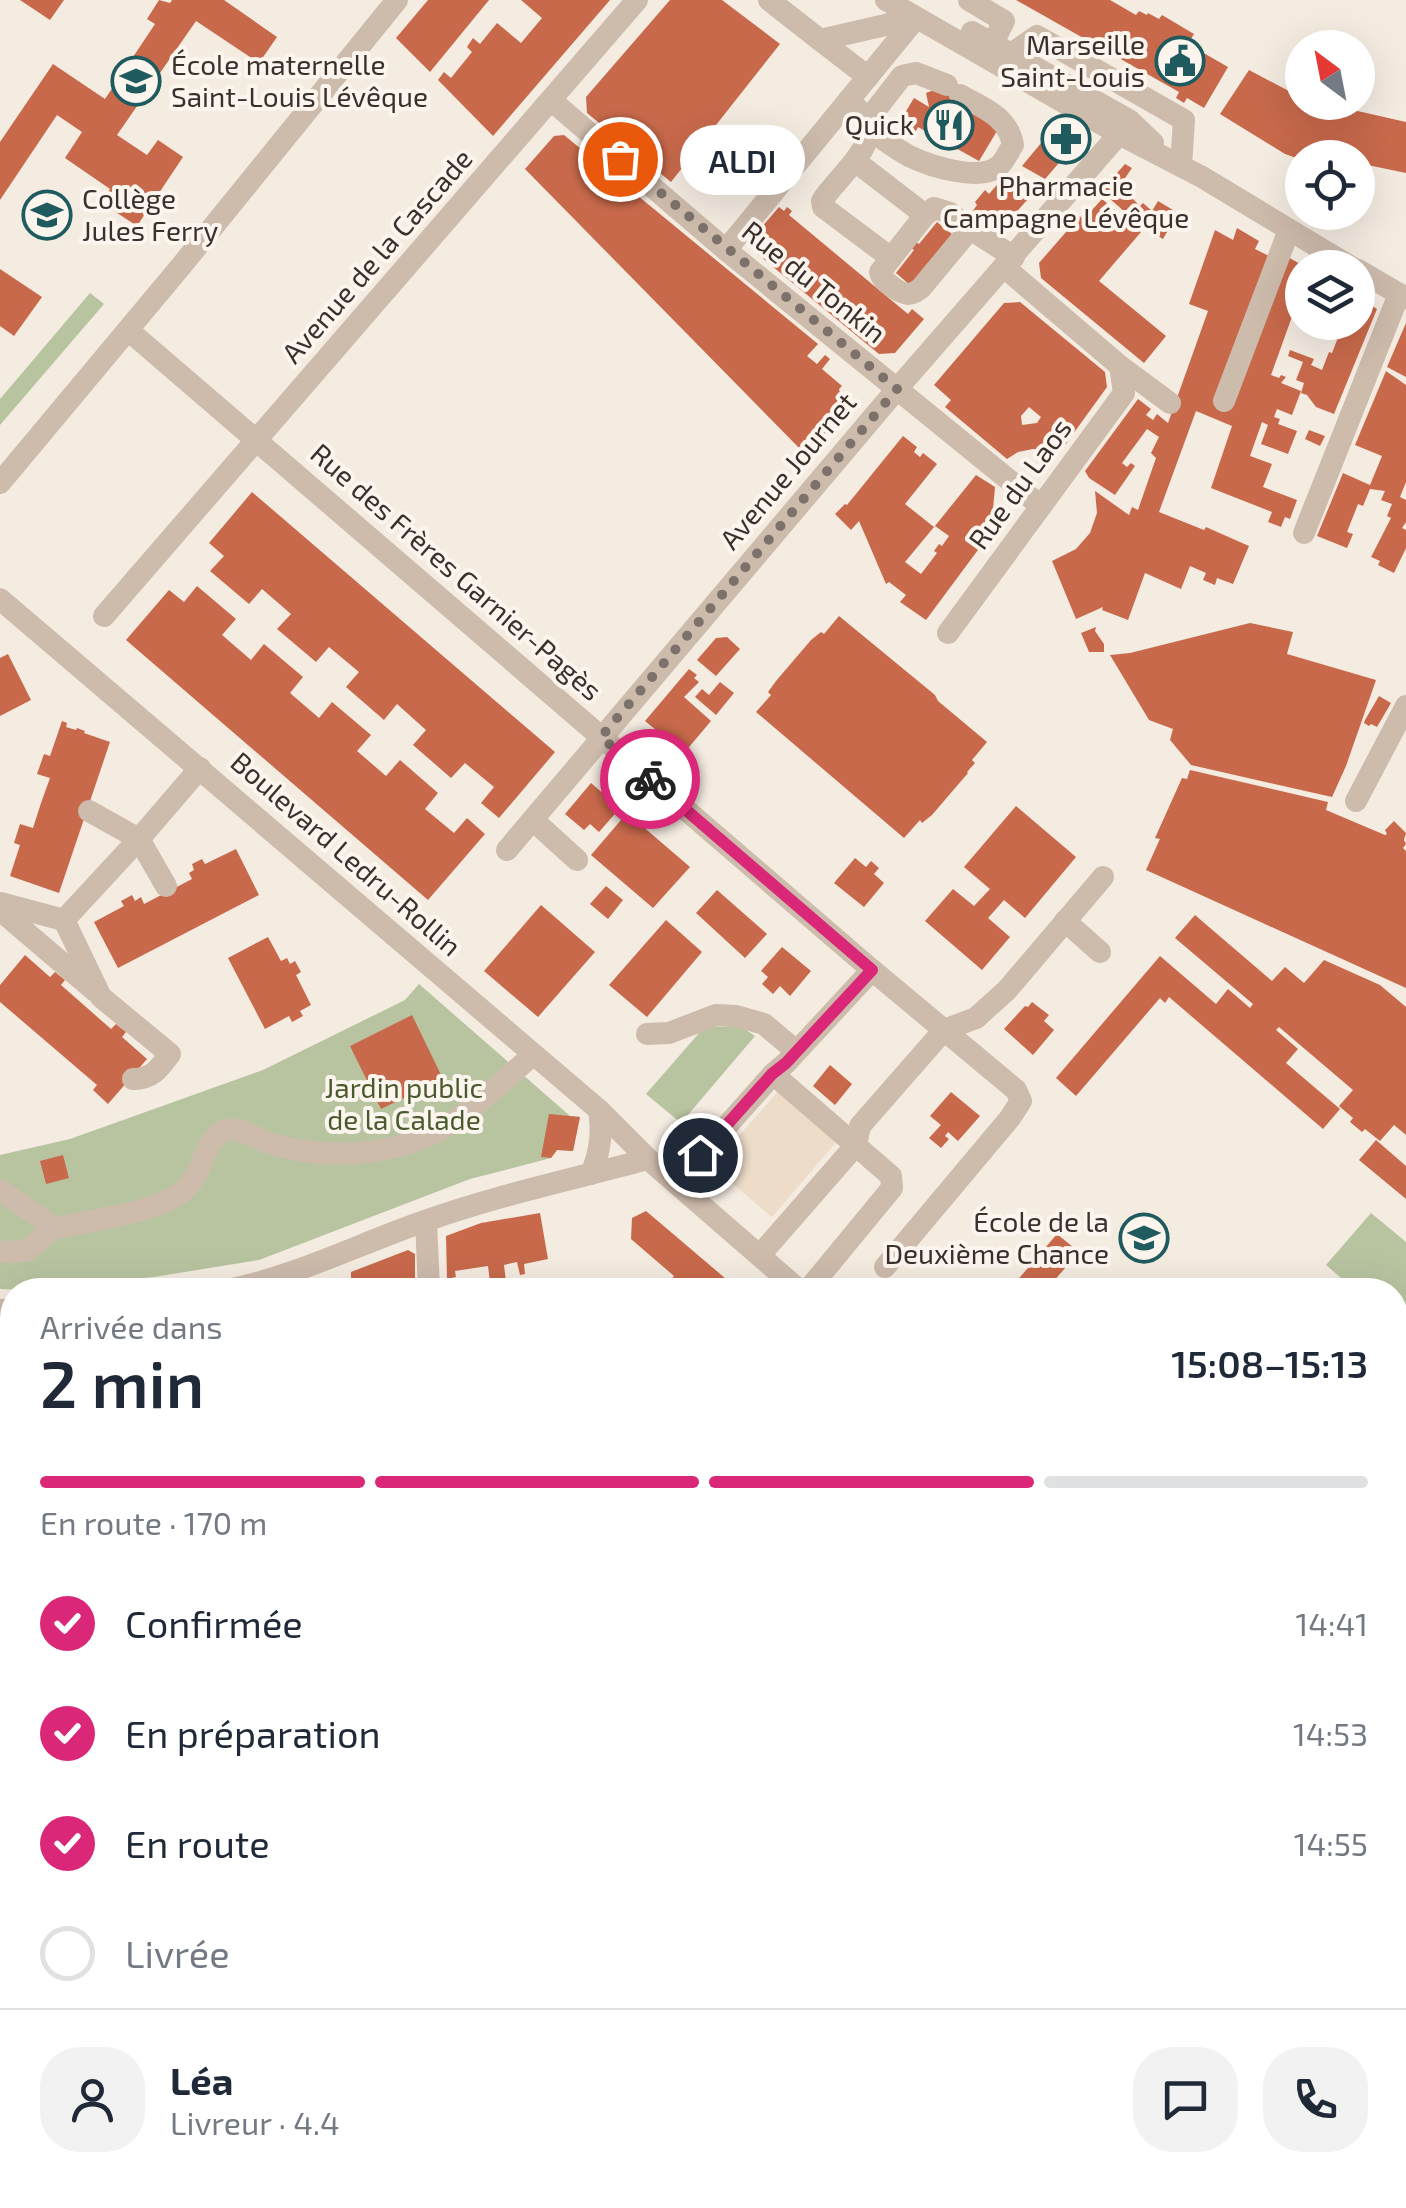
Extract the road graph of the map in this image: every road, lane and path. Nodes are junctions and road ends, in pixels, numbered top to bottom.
1 (398, 0) edge
2 (637, 0) edge
3 (769, 0) edge
4 (886, 0) edge
5 (969, 0) edge
6 (916, 9) edge
7 (820, 40) junction
8 (998, 56) junction
9 (868, 77) junction
10 (849, 100) junction
11 (552, 101) junction
12 (868, 125) junction
13 (1119, 134) junction
14 (855, 161) junction
15 (1178, 164) junction
16 (925, 215) junction
17 (1285, 228) edge
18 (970, 229) junction
19 (1288, 230) joint
20 (726, 250) junction
21 (1322, 250) edge
22 (891, 258) junction
23 (1009, 262) junction
24 (1375, 280) edge
25 (1402, 296) edge
26 (128, 330) junction
27 (1120, 366) junction
28 (897, 389) junction
29 (1224, 401) dead end
30 (1170, 403) dead end
31 (256, 440) junction
32 (0, 483) edge
33 (1041, 506) junction
34 (1304, 533) dead end
35 (0, 599) edge
36 (104, 616) dead end
37 (948, 633) dead end
38 (1406, 706) edge
39 (601, 737) junction
40 (200, 768) junction
41 (1356, 801) dead end
42 (89, 811) dead end
43 (533, 820) junction
44 (139, 839) junction
45 (506, 850) dead end
46 (577, 860) dead end
47 (1103, 877) dead end
48 (166, 886) dead end
49 (0, 906) edge
50 (64, 920) junction
51 (1065, 922) junction
52 (1100, 952) dead end
53 (872, 970) junction
54 (101, 997) junction
55 (944, 1030) junction
56 (647, 1034) dead end
57 (796, 1051) junction
58 (533, 1056) junction
59 (772, 1074) junction
60 (133, 1079) dead end
61 (599, 1110) junction
62 (856, 1145) junction
63 (648, 1159) junction
64 (590, 1174) junction
65 (677, 1182) junction
66 (0, 1190) edge
67 (426, 1220) junction
68 (55, 1228) junction
69 (0, 1252) edge
70 (760, 1255) junction
71 (886, 1267) dead end
72 (277, 1278) edge
73 (428, 1278) edge
74 (781, 1278) edge
75 (818, 1278) edge

1 - 26 street
2 - 11 street, Avenue de la Cascade
3 - 7 street
4 - 6 street
5 - 8 street
6 - 7 street
6 - 8 street
6 - 9 street
7 - 9 street
8 - 13 street
8 - 15 street
8 - 15 street
9 - 10 street
10 - 12 street
10 - 20 street
11 - 20 street, Rue du Tonkin
11 - 31 street, Avenue de la Cascade
12 - 12 street
12 - 14 street
13 - 15 street
13 - 23 street, Avenue Journet
14 - 16 street
14 - 22 street
15 - 17 street
16 - 18 street
16 - 22 street
18 - 22 street
18 - 23 street
19 - 21 street
19 - 29 street
20 - 28 street, Rue du Tonkin
23 - 27 street
23 - 28 street, Avenue Journet
24 - 25 street
25 - 34 street
26 - 31 street, Rue des Frères Garnier-Pagès
26 - 32 street
27 - 30 street
27 - 33 street, Rue du Laos
28 - 33 street, Rue du Tonkin
28 - 39 street, Avenue Journet
31 - 36 street, Avenue de la Cascade
31 - 39 street, Rue des Frères Garnier-Pagès
33 - 37 street, Rue du Laos
35 - 40 street, Boulevard Ledru-Rollin
38 - 41 street
39 - 43 street, Avenue Journet
39 - 53 street, Rue des Frères Garnier-Pagès
40 - 44 street
40 - 58 street, Boulevard Ledru-Rollin
42 - 44 street
43 - 45 street, Avenue Journet
43 - 46 street
44 - 48 street
44 - 50 street
47 - 51 street
49 - 50 street
49 - 54 street
50 - 54 street
51 - 52 street
51 - 55 street
53 - 55 street, Rue des Frères Garnier-Pagès
53 - 57 street
54 - 60 street
55 - 62 street
55 - 71 street, Rue des Frères Garnier-Pagès
56 - 57 street
57 - 59 street
58 - 61 street, Boulevard Ledru-Rollin
58 - 68 street
59 - 62 street
59 - 65 street
61 - 63 street, Boulevard Ledru-Rollin
61 - 64 street
62 - 70 street
62 - 75 street
63 - 64 street
63 - 65 street, Boulevard Ledru-Rollin
64 - 67 street
65 - 70 street, Boulevard Ledru-Rollin
66 - 68 street
67 - 72 street
67 - 73 street
68 - 69 street
70 - 74 street, Boulevard Ledru-Rollin

